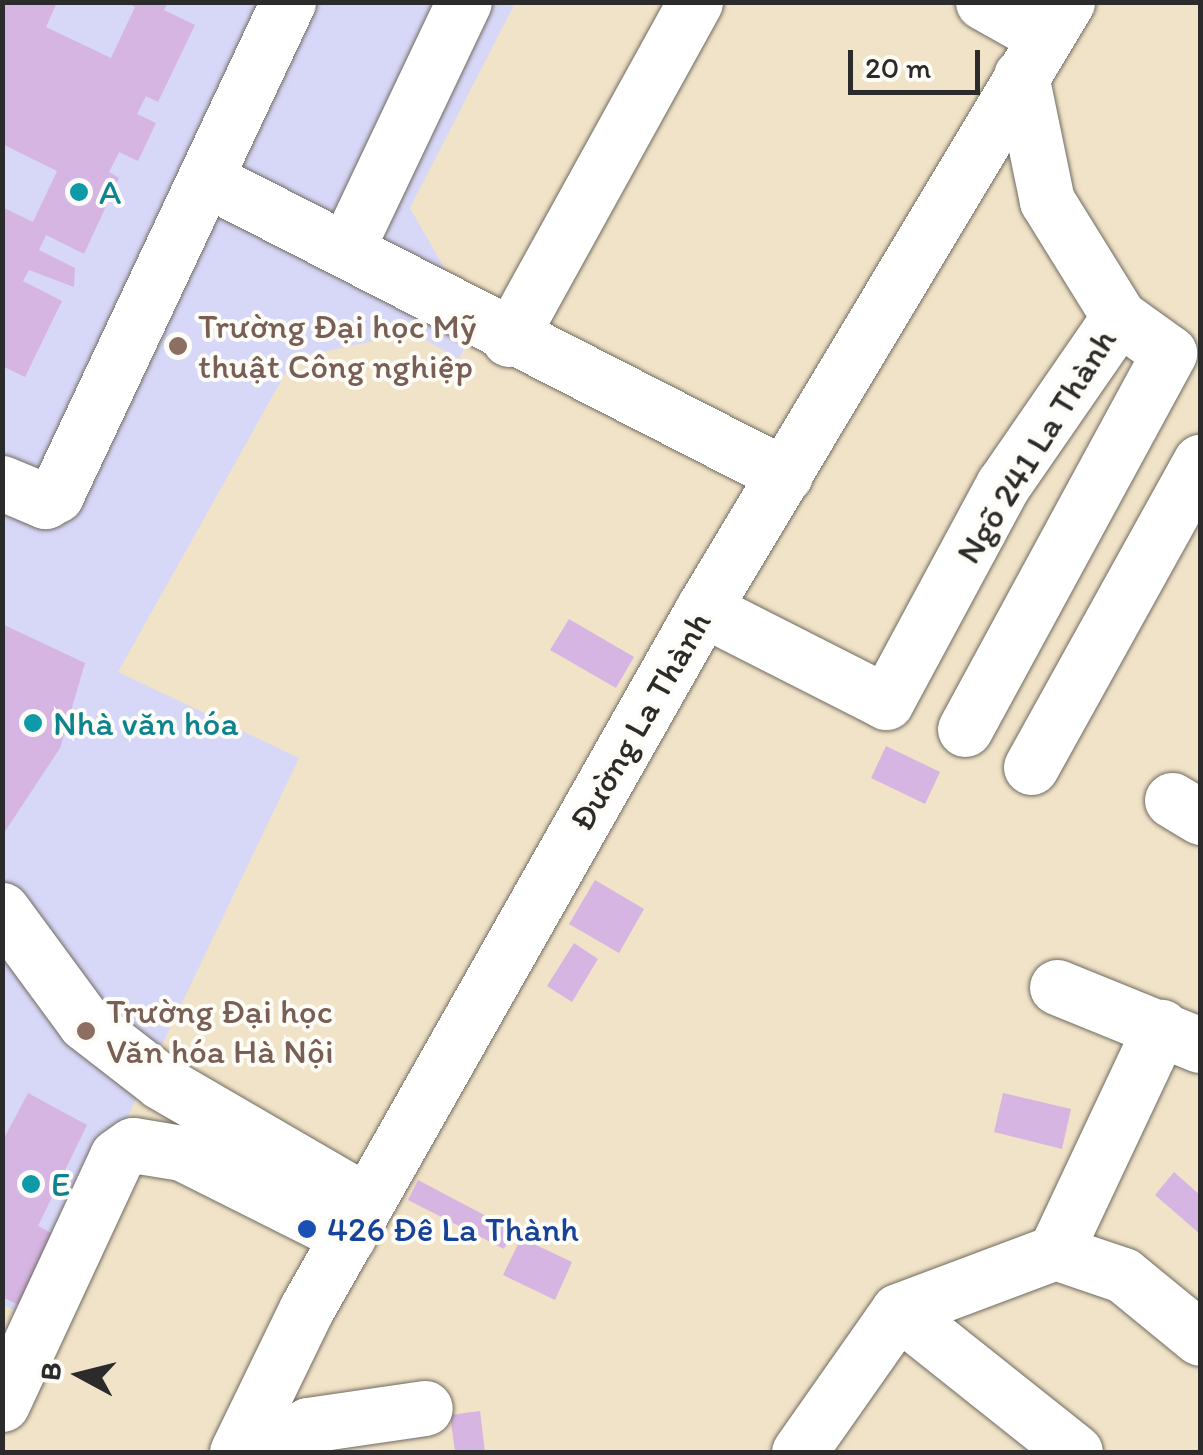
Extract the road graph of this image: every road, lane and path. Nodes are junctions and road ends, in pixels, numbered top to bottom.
1 (288, 2) edge
2 (464, 2) edge
3 (695, 2) edge
4 (983, 2) edge
5 (1044, 38) edge
6 (208, 180) junction
7 (346, 250) junction
8 (1119, 317) junction
9 (509, 339) junction
10 (1184, 363) edge
11 (1200, 462) edge
12 (785, 475) junction
13 (2, 483) edge
14 (703, 609) junction
15 (966, 730) dead end
16 (1030, 767) dead end
17 (2, 910) edge
18 (1057, 987) dead end
19 (1180, 1036) edge
20 (358, 1219) junction
21 (1055, 1252) junction
22 (889, 1322) junction
23 (19, 1325) edge
24 (1200, 1338) edge
25 (2, 1404) edge
26 (425, 1408) dead end
27 (236, 1452) edge
28 (293, 1452) edge
29 (799, 1452) edge
30 (1075, 1452) edge

1 - 6 street
2 - 7 street
3 - 9 street
4 - 5 street
5 - 8 street, Ngõ 241 La Thành
5 - 12 street, Đường La Thành
6 - 7 street
6 - 13 street
7 - 9 street
8 - 10 street
8 - 14 street, Ngõ 241 La Thành
9 - 12 street
10 - 15 street
11 - 16 street
12 - 14 street, Đường La Thành
14 - 20 street, Đường La Thành
17 - 20 street
18 - 19 street
19 - 21 street
20 - 23 street
20 - 27 street, Đường La Thành
21 - 22 street
21 - 24 street
22 - 29 street
22 - 30 street
23 - 25 street
26 - 28 street

